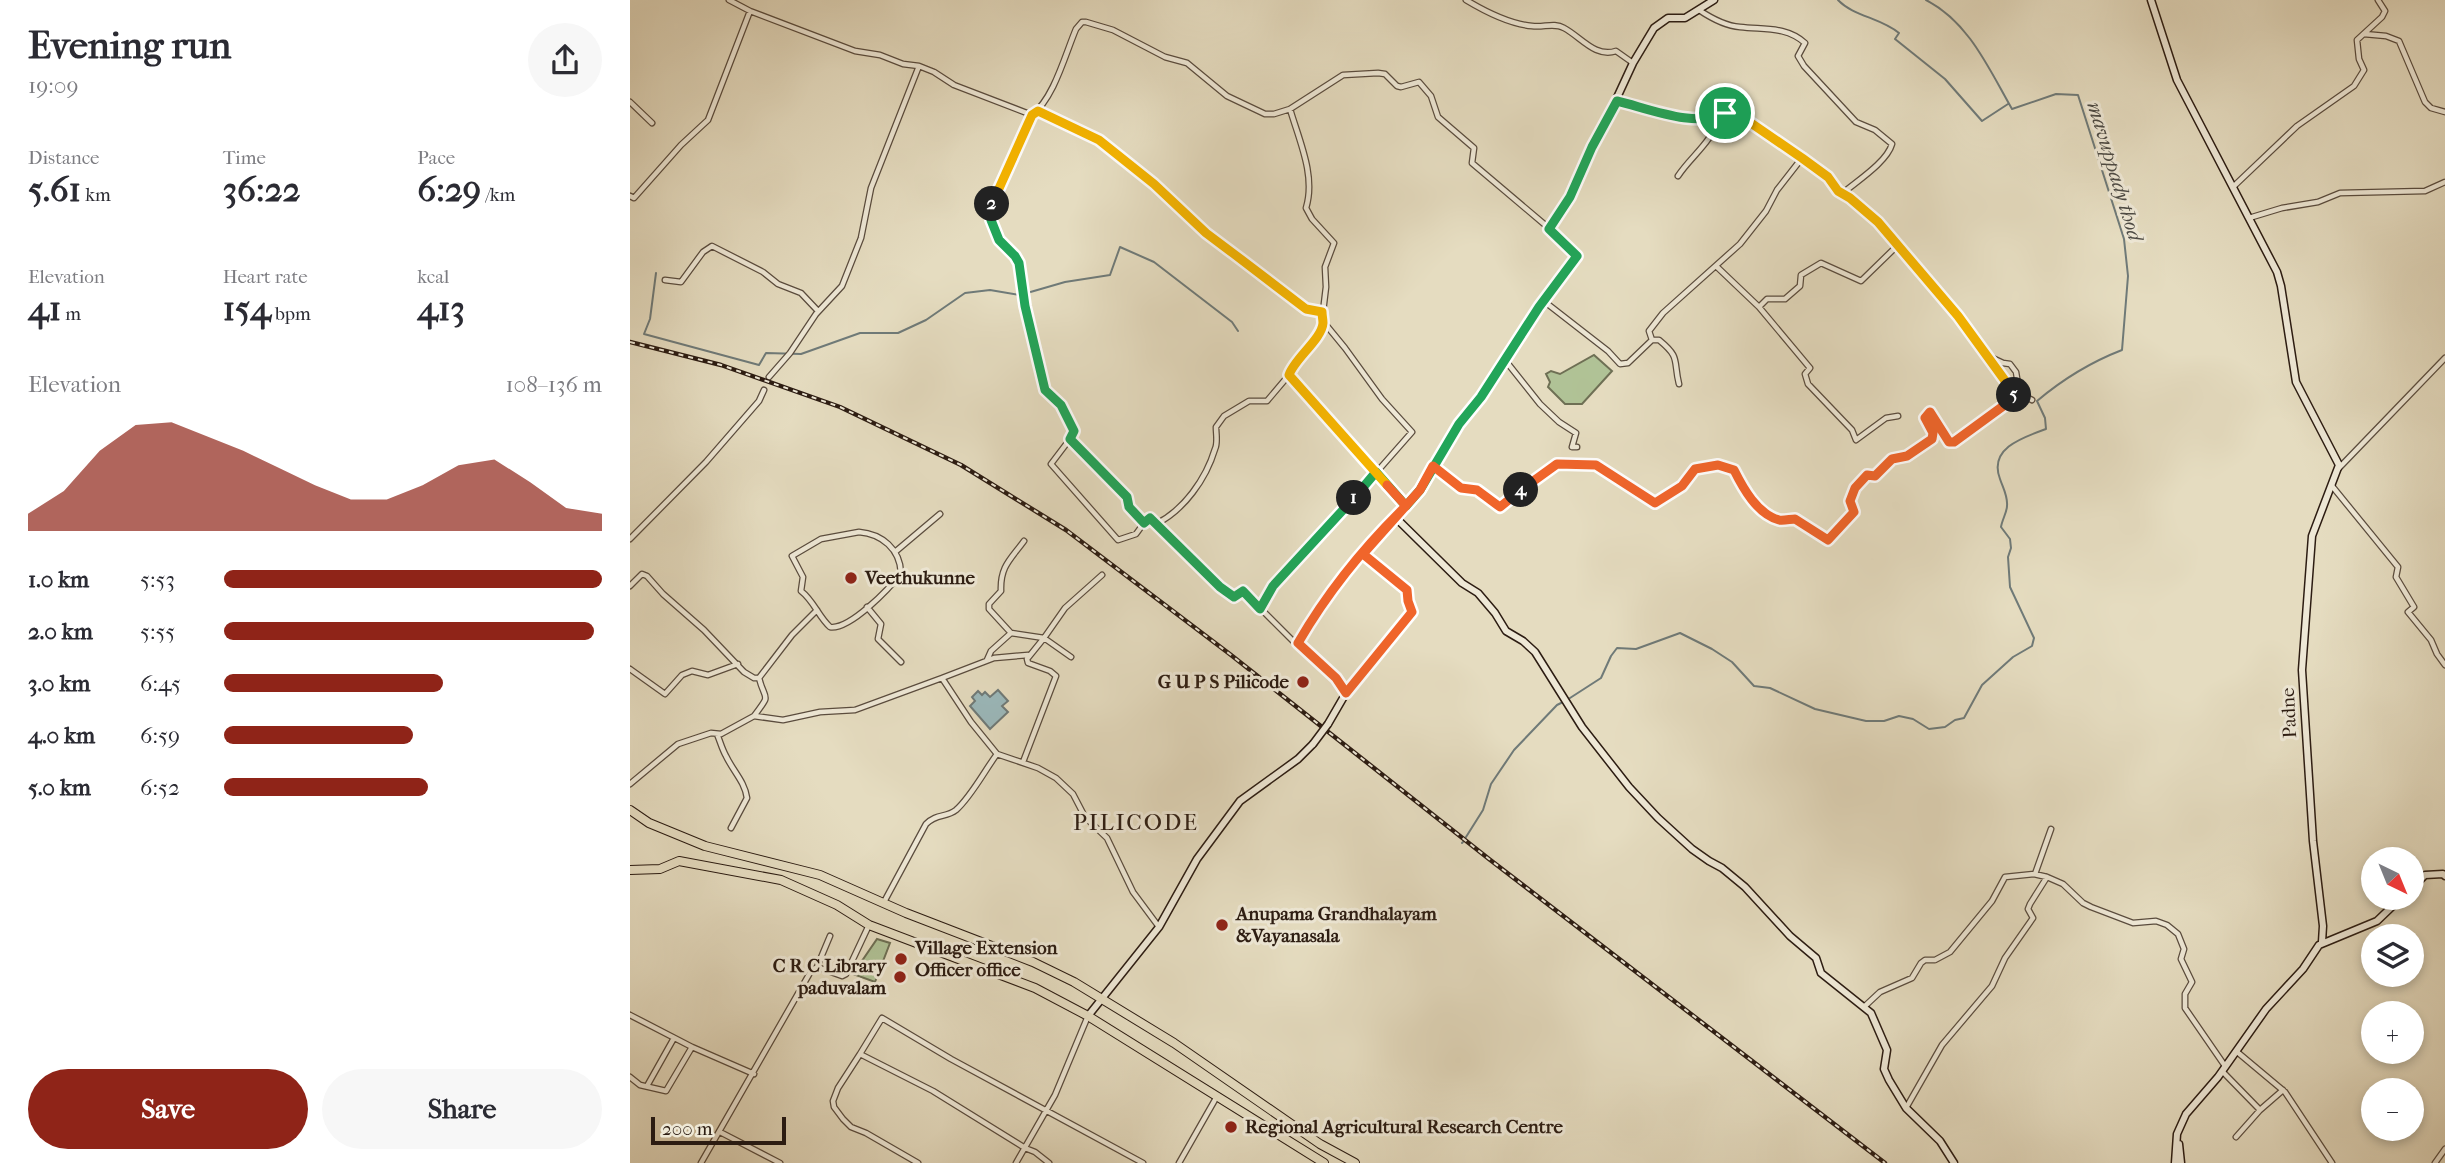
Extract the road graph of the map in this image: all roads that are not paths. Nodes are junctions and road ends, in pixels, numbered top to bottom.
1 (729, 0) edge
2 (1466, 0) edge
3 (1714, 0) edge
4 (2151, 0) edge
5 (2378, 0) edge
6 (1698, 9) junction
7 (750, 11) junction
8 (2364, 34) junction
9 (1633, 62) junction
10 (919, 66) junction
11 (1617, 101) junction
12 (630, 102) edge
13 (1290, 109) junction
14 (1038, 111) junction
15 (2445, 112) edge
16 (1032, 115) junction
17 (1718, 117) junction
18 (652, 123) dead end
19 (1802, 158) junction
20 (1678, 176) dead end
21 (2445, 182) edge
22 (2232, 188) junction
23 (1843, 194) junction
24 (630, 196) edge
25 (2248, 219) junction
26 (1549, 229) junction
27 (1898, 245) junction
28 (1716, 266) junction
29 (665, 280) dead end
30 (1545, 302) junction
31 (1759, 307) junction
32 (818, 311) junction
33 (1322, 312) junction
34 (1323, 323) junction
35 (1653, 340) junction
36 (1986, 355) junction
37 (2445, 358) edge
38 (1505, 360) junction
39 (1289, 375) junction
40 (768, 377) dead end
41 (1679, 384) dead end
42 (764, 390) dead end
43 (2017, 392) junction
44 (2032, 400) dead end
45 (1898, 416) dead end
46 (1070, 439) junction
47 (1577, 447) dead end
48 (1433, 466) junction
49 (2339, 468) junction
50 (1376, 472) junction
51 (2331, 485) junction
52 (1406, 506) junction
53 (940, 514) dead end
54 (1395, 517) junction
55 (1144, 523) junction
56 (1156, 524) junction
57 (630, 539) edge
58 (1024, 541) dead end
59 (895, 552) junction
60 (1363, 554) junction
61 (1102, 575) dead end
62 (630, 586) edge
63 (867, 607) junction
64 (1260, 609) junction
65 (817, 610) junction
66 (1011, 633) junction
67 (1044, 638) junction
68 (1298, 643) junction
69 (1029, 655) junction
70 (1071, 657) dead end
71 (987, 660) junction
72 (901, 663) dead end
73 (738, 664) junction
74 (2445, 666) edge
75 (630, 669) edge
76 (759, 678) junction
77 (942, 678) junction
78 (1346, 693) junction
79 (754, 716) junction
80 (717, 734) junction
81 (997, 754) junction
82 (1023, 762) junction
83 (630, 784) edge
84 (630, 810) edge
85 (732, 828) dead end
86 (2051, 829) dead end
87 (630, 870) edge
88 (2443, 873) edge
89 (2035, 874) junction
90 (2424, 876) edge
91 (2047, 877) junction
92 (884, 902) junction
93 (2388, 910) edge
94 (869, 925) junction
95 (1159, 926) junction
96 (830, 936) dead end
97 (2322, 942) junction
98 (817, 967) junction
99 (1101, 997) junction
100 (1865, 1006) junction
101 (630, 1015) edge
102 (1088, 1016) junction
103 (674, 1038) junction
104 (692, 1047) junction
105 (2235, 1050) junction
106 (860, 1054) junction
107 (2223, 1068) junction
108 (754, 1074) junction
109 (630, 1077) edge
110 (647, 1086) junction
111 (2283, 1090) junction
112 (1216, 1098) junction
113 (1906, 1108) junction
114 (1047, 1110) junction
115 (2260, 1110) junction
116 (720, 1132) junction
117 (2178, 1135) junction
118 (2236, 1137) dead end
119 (1025, 1148) junction
120 (2445, 1149) edge
121 (701, 1163) edge
122 (779, 1163) edge
123 (918, 1163) edge
124 (1016, 1163) edge
125 (1049, 1163) edge
126 (1143, 1163) edge
127 (1179, 1163) edge
128 (1324, 1163) edge
129 (1355, 1163) edge
130 (1954, 1163) edge
131 (2174, 1163) edge
132 (2181, 1163) edge
133 (2332, 1163) edge
134 (2435, 1163) edge

1 - 7 street
2 - 9 street
3 - 6 street
4 - 22 street
5 - 8 street
6 - 9 street
6 - 23 street
7 - 10 street
7 - 24 street
8 - 15 street
8 - 22 street
9 - 11 street
10 - 16 street
10 - 32 street
11 - 17 street
11 - 26 street
12 - 18 street
13 - 14 street
13 - 26 street
13 - 33 street
14 - 16 street
14 - 33 street
16 - 46 street
17 - 19 street
17 - 20 street
19 - 23 street
19 - 28 street
21 - 25 street
22 - 25 street
23 - 27 street
25 - 49 street
26 - 30 street
27 - 31 street
27 - 36 street
28 - 31 street
28 - 35 street
29 - 32 street
30 - 35 street
30 - 38 street
31 - 45 street
32 - 40 street
33 - 34 street
34 - 39 street
34 - 50 street
35 - 41 street
36 - 43 street
36 - 43 street
37 - 49 street
38 - 47 street
38 - 48 street
39 - 50 street
39 - 56 street
42 - 57 street
43 - 44 street
43 - 48 street
46 - 55 street
46 - 55 street
48 - 52 street
49 - 51 street, Padne
50 - 52 street
50 - 64 street
51 - 74 street
51 - 97 street, Padne
52 - 54 street
53 - 59 street
54 - 60 street
54 - 100 street
55 - 56 street
56 - 64 street
58 - 66 street
59 - 63 street
59 - 65 street
60 - 68 street
60 - 78 street
61 - 67 street
62 - 73 street
63 - 65 street
63 - 72 street
64 - 68 street
65 - 76 street
66 - 67 street
66 - 71 street
67 - 69 street
67 - 70 street
68 - 78 street
69 - 71 street
69 - 82 street
71 - 77 street
73 - 75 street
73 - 76 street
76 - 79 street
77 - 79 street
77 - 81 street
78 - 95 street, bridge
79 - 80 street
80 - 83 street
80 - 85 street
81 - 82 street
81 - 92 street
82 - 95 street
84 - 92 highway
86 - 89 street
87 - 94 highway
88 - 90 street
89 - 91 street
89 - 100 street
91 - 107 street
91 - 113 street
92 - 99 highway
93 - 97 street
94 - 98 street
94 - 102 highway
95 - 99 street
96 - 98 street
97 - 105 street
98 - 108 street
99 - 102 street
99 - 129 highway
100 - 113 street
101 - 103 street
102 - 112 highway
102 - 114 street
103 - 104 street
103 - 110 street
104 - 108 street
104 - 110 street
105 - 107 street
105 - 111 street
106 - 114 street
106 - 119 street
106 - 123 street
107 - 115 street
107 - 117 street
108 - 116 street
109 - 110 street
111 - 115 street
111 - 133 street
112 - 127 street
112 - 128 highway
113 - 130 street
114 - 119 street
114 - 126 street
115 - 118 street
116 - 121 street
116 - 122 street
117 - 131 street
117 - 132 street
119 - 124 street
119 - 125 street
120 - 134 street

